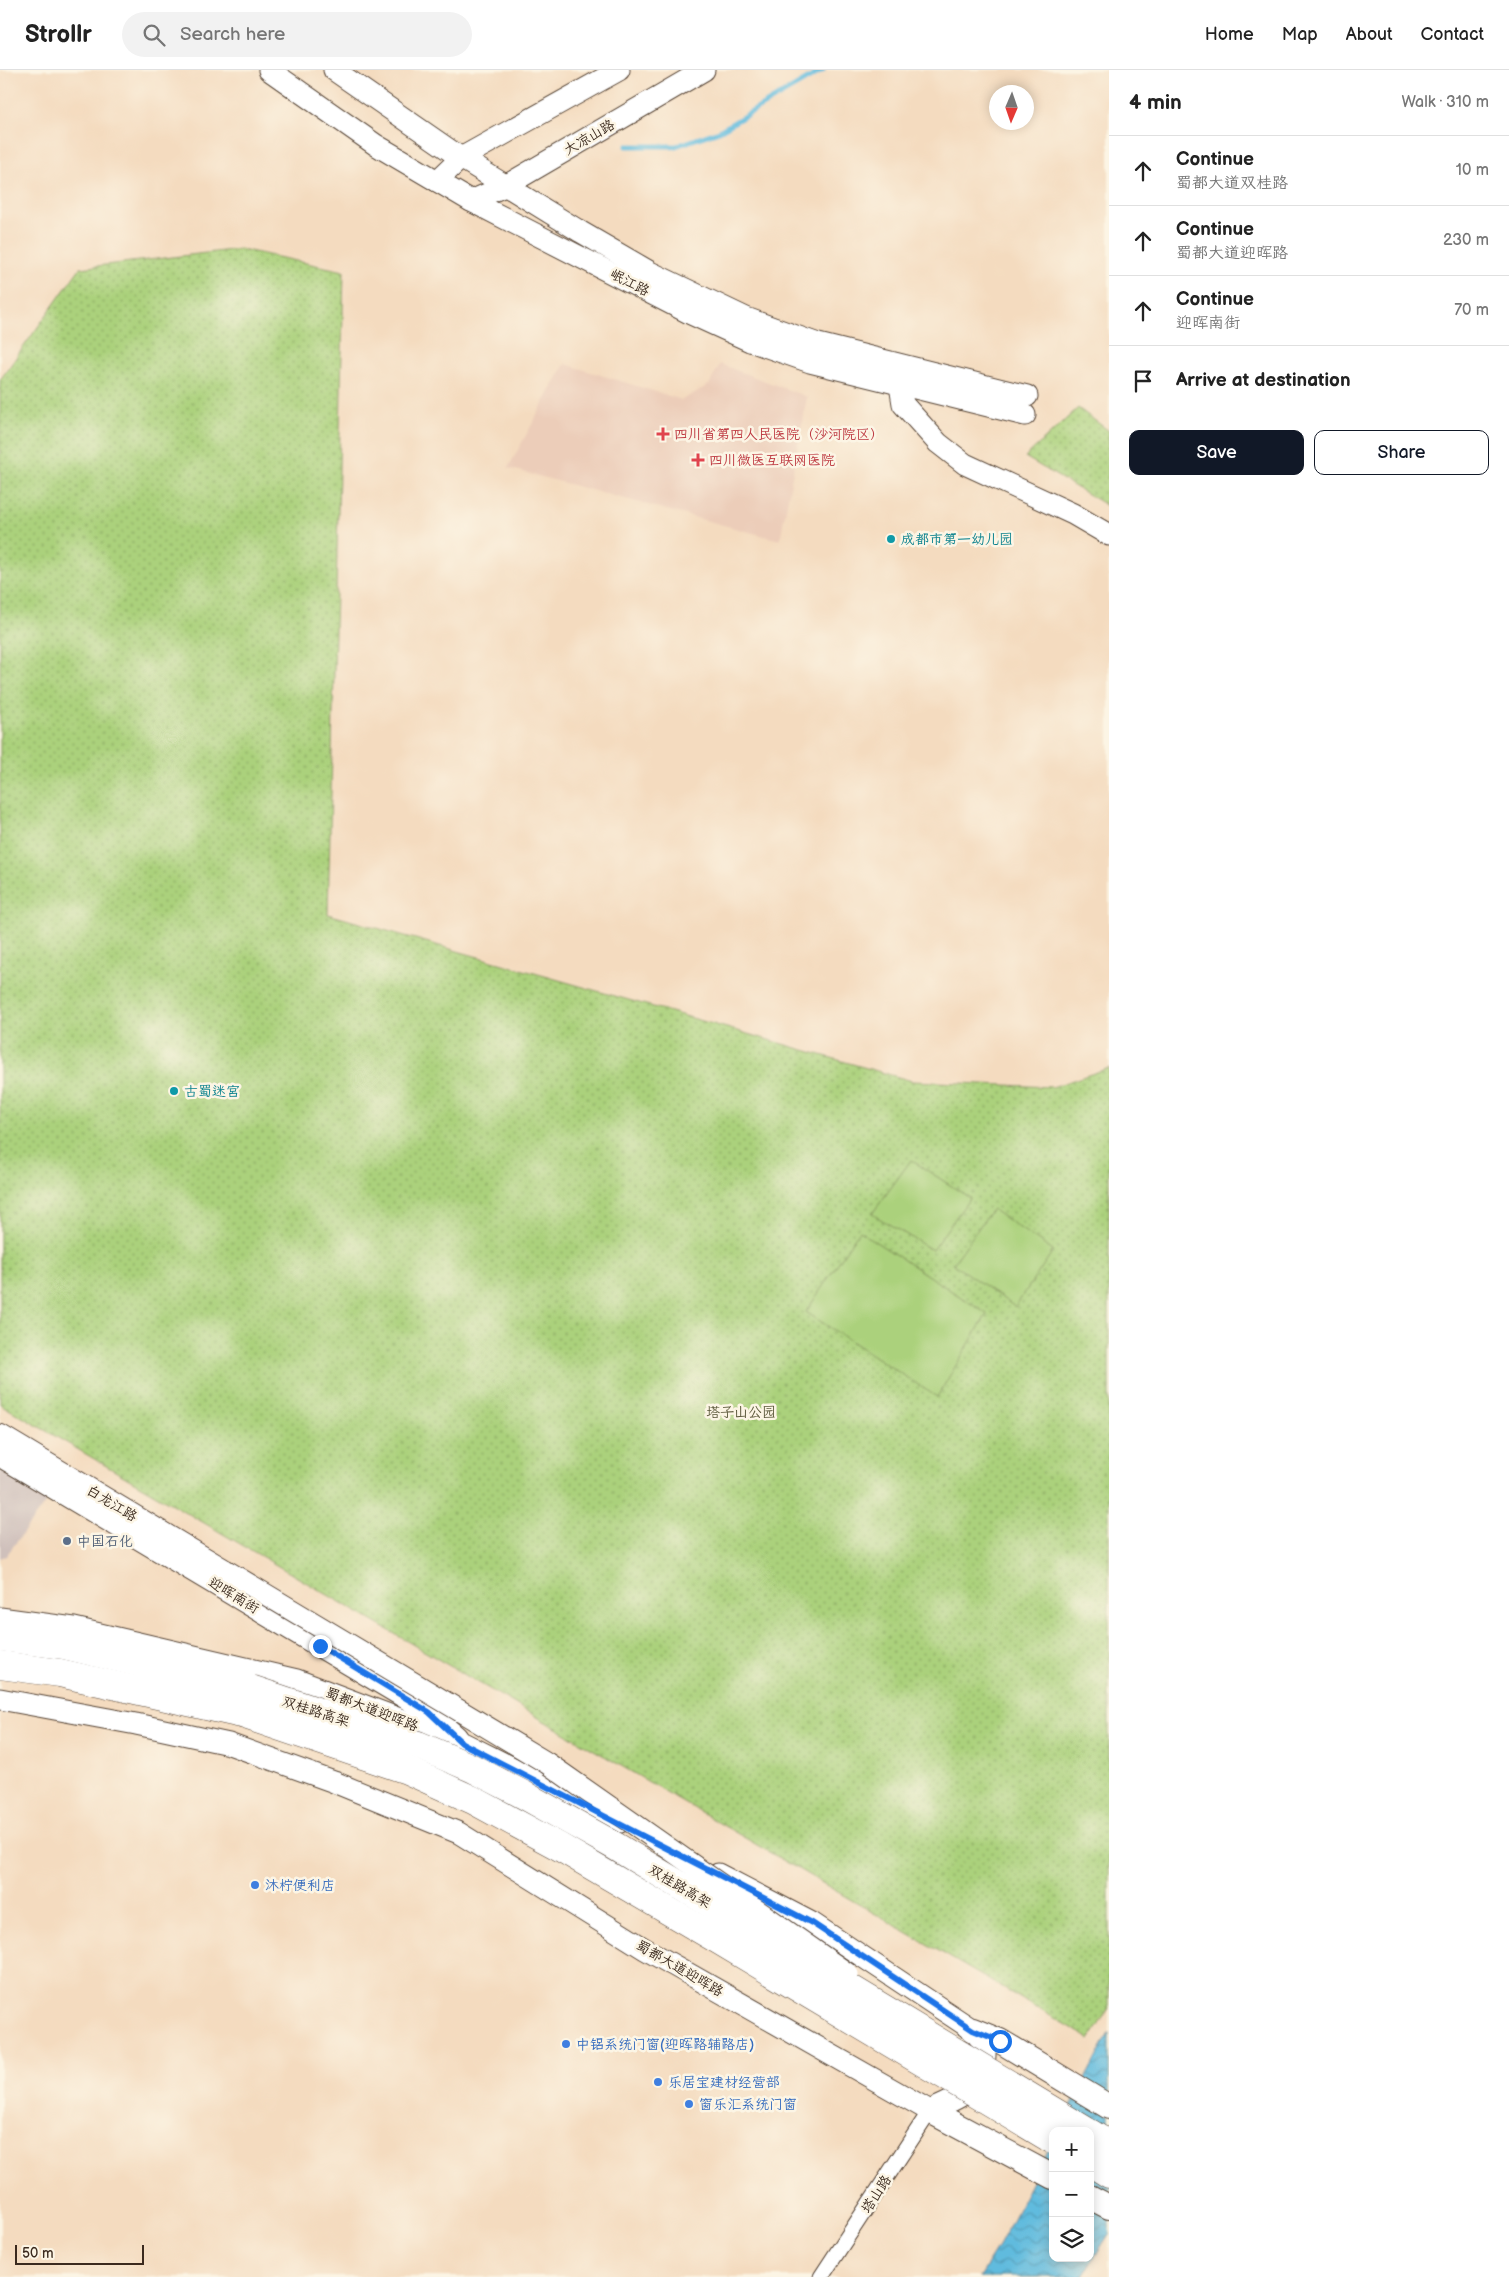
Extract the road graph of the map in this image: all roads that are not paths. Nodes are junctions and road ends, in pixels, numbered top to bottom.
1 (268, 70) edge
2 (334, 70) edge
3 (619, 70) edge
4 (704, 70) edge
5 (461, 158) junction
6 (437, 181) junction
7 (507, 185) junction
8 (471, 200) junction
9 (896, 363) junction
10 (900, 384) junction
11 (1109, 536) edge
12 (0, 1435) edge
13 (0, 1456) edge
14 (0, 1618) edge
15 (0, 1627) edge
16 (0, 1637) edge
17 (54, 1643) junction
18 (0, 1665) edge
19 (0, 1699) edge
20 (247, 1702) junction
21 (462, 1743) junction
22 (973, 2030) junction
23 (958, 2054) junction
24 (1109, 2107) edge
25 (930, 2112) junction
26 (1079, 2127) edge
27 (1049, 2131) edge
28 (1094, 2136) edge
29 (1049, 2138) edge
30 (1109, 2145) edge
31 (1094, 2156) edge
32 (1094, 2165) edge
33 (1109, 2165) edge
34 (1109, 2174) edge
35 (1049, 2175) edge
36 (1094, 2199) edge
37 (1109, 2207) edge
38 (822, 2277) edge

1 - 6 street, 岷江路
2 - 5 street, 岷江路
3 - 5 street
4 - 7 street, 大凉山路
5 - 6 street
5 - 7 street, 岷江路
6 - 8 street, 岷江路
7 - 8 street, 大凉山路
7 - 9 street, 岷江路
8 - 10 street, 岷江路
9 - 10 street
9 - 10 street, 岷江路
10 - 11 street
12 - 23 street, 白龙江路, bridge
13 - 21 street, 迎晖南街
14 - 21 street, 蜀都大道迎晖路
15 - 17 street
16 - 17 highway
17 - 20 highway
18 - 20 highway
19 - 25 street, 蜀都大道迎晖路
20 - 23 highway, 双桂路高架, bridge
20 - 29 highway, 双桂路高架, bridge
21 - 22 street, 蜀都大道迎晖路
22 - 24 main road
22 - 25 street
23 - 26 highway, 双桂路高架, bridge
25 - 27 street, bridge
25 - 35 main road
25 - 38 street, 塔山路
28 - 30 highway
31 - 33 street
32 - 34 highway
36 - 37 main road

